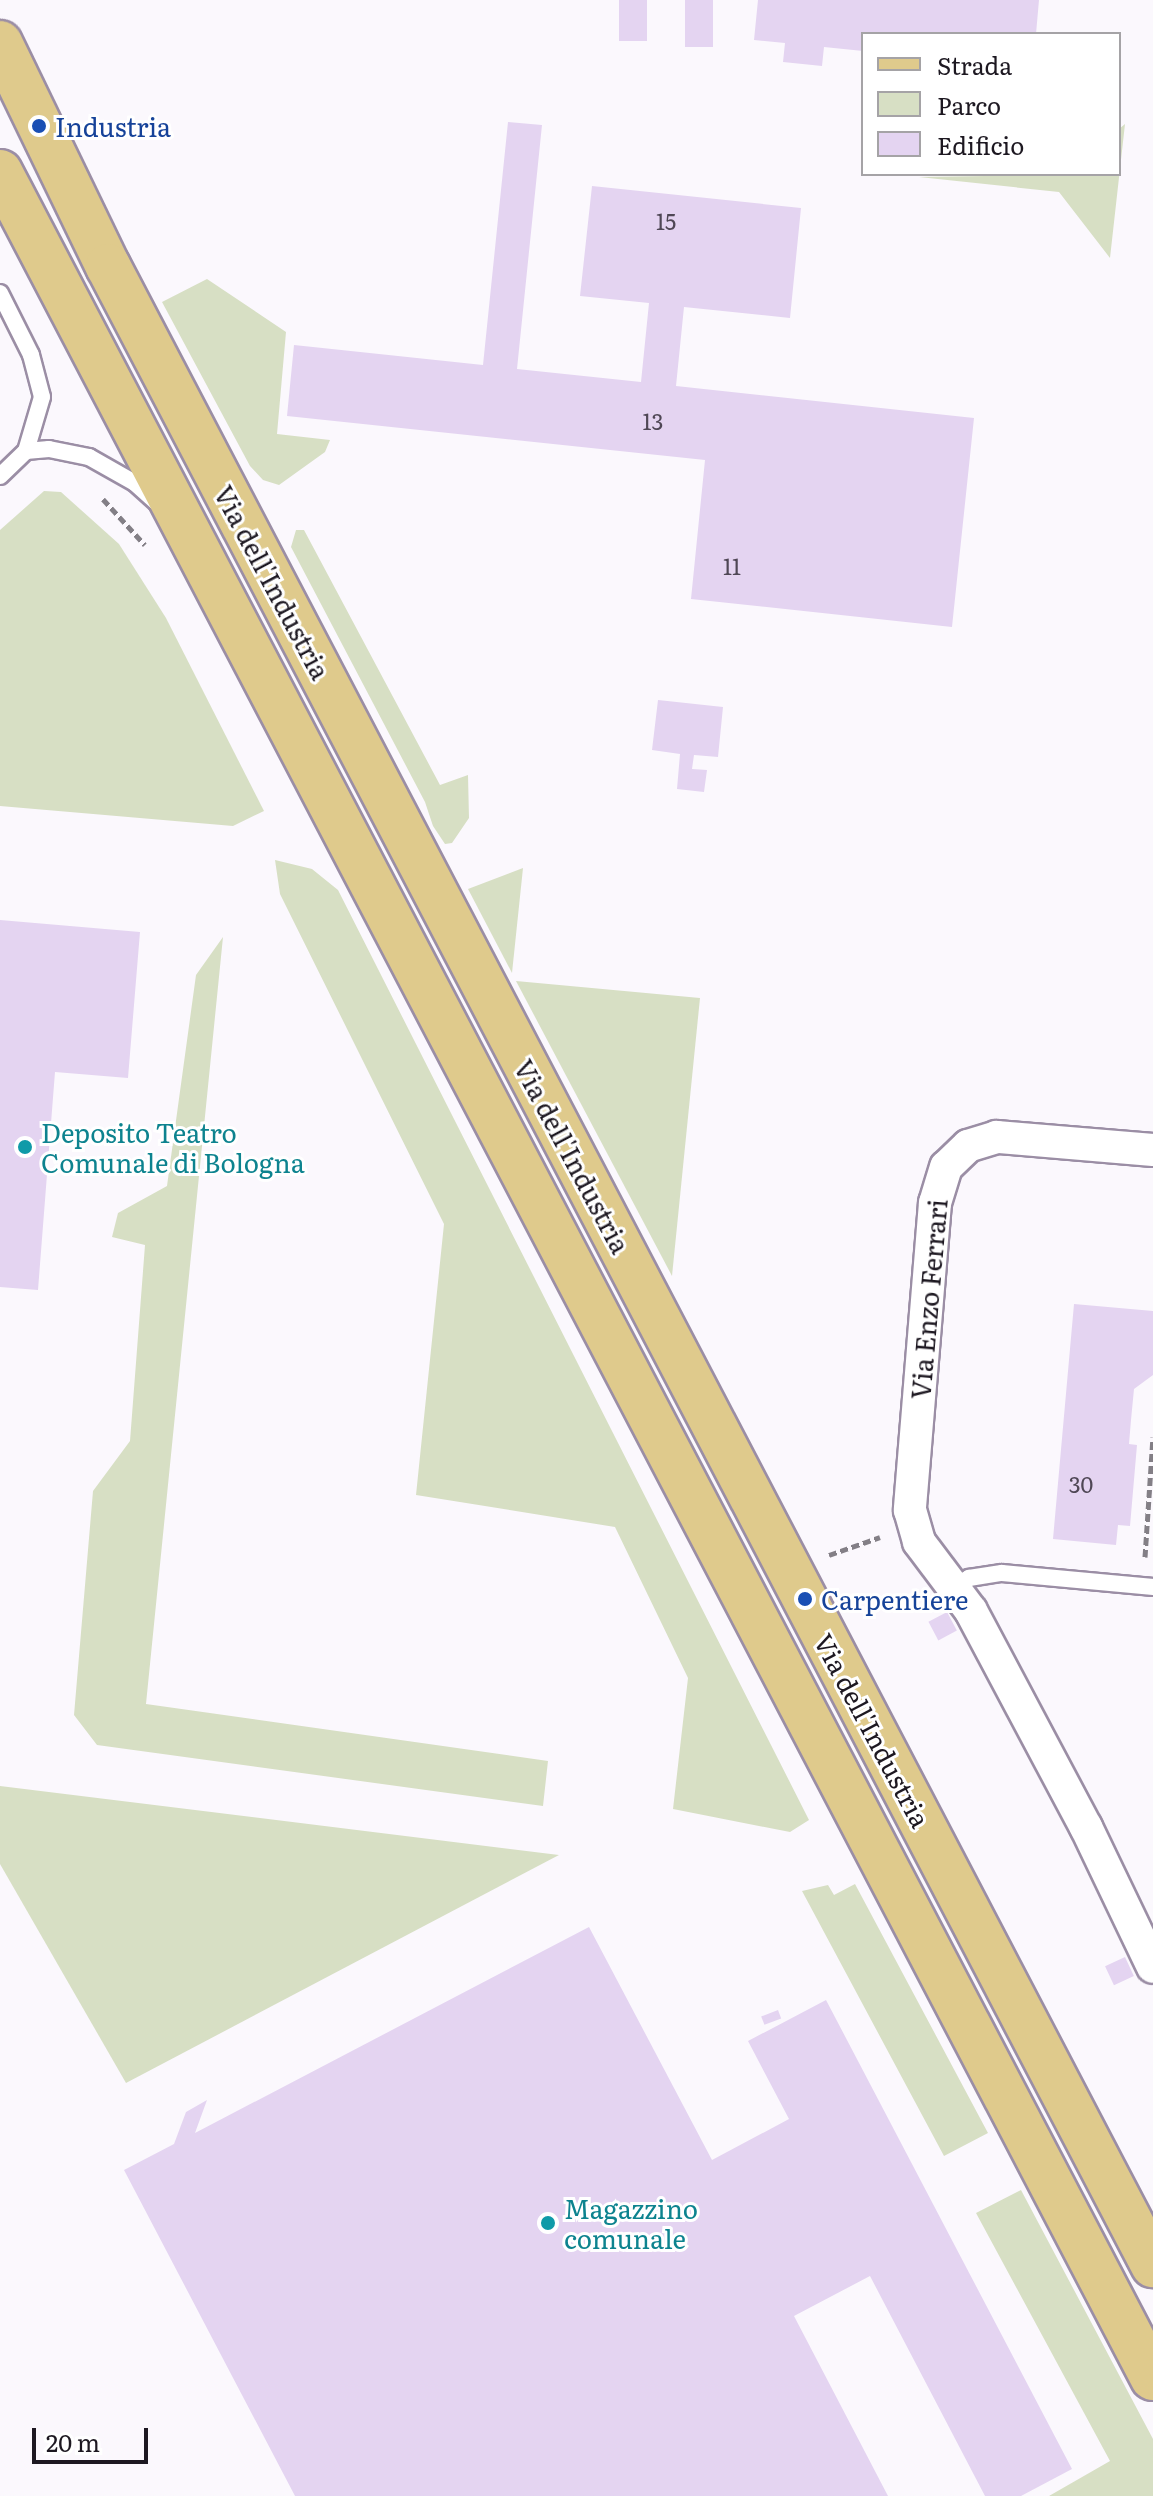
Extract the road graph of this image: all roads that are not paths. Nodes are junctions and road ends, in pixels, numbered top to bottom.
1 (0, 43) edge
2 (0, 172) edge
3 (0, 293) edge
4 (26, 451) junction
5 (0, 476) edge
6 (186, 532) junction
7 (1153, 1150) edge
8 (955, 1587) junction
9 (1153, 1587) edge
10 (1153, 1967) edge
11 (1153, 2265) edge
12 (1153, 2378) edge

1 - 11 main road, Via dell'Industria
2 - 6 main road, Via dell'Industria
3 - 4 lane
4 - 5 lane
4 - 6 lane
6 - 12 main road, Via dell'Industria
7 - 8 street, Via Enzo Ferrari
8 - 9 lane
8 - 10 street, Via Enzo Ferrari

